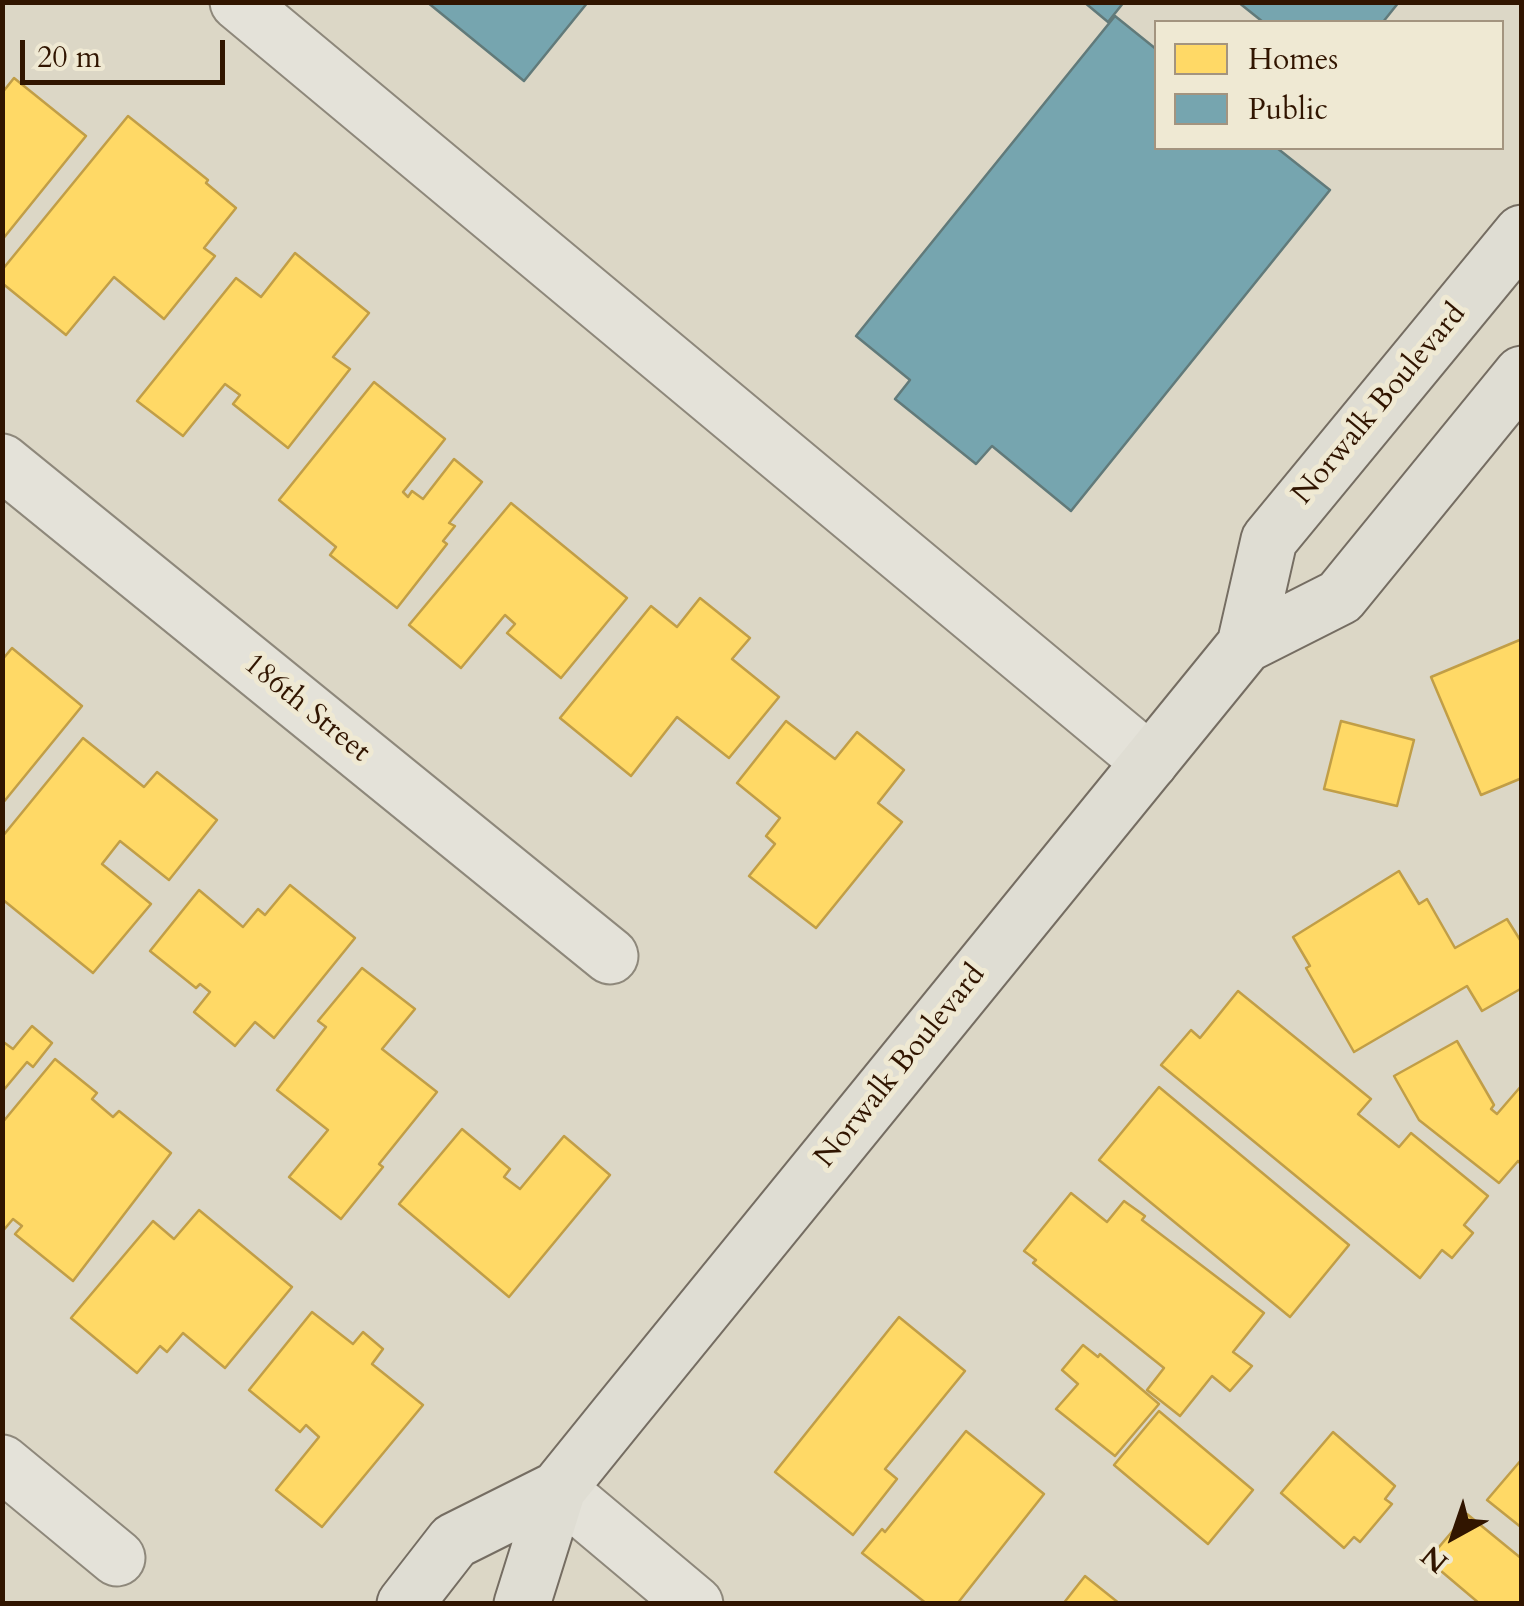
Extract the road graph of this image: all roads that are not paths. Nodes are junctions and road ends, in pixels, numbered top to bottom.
1 (238, 2) edge
2 (1522, 233) edge
3 (1522, 374) edge
4 (2, 462) edge
5 (1245, 645) junction
6 (1150, 762) junction
7 (610, 956) dead end
8 (2, 1463) edge
9 (558, 1490) junction
10 (117, 1558) dead end
11 (404, 1604) edge
12 (522, 1604) edge
13 (695, 1604) edge

1 - 6 street
2 - 5 main road, Norwalk Boulevard
3 - 5 main road, Norwalk Boulevard
4 - 7 street, 186th Street
5 - 6 main road, Norwalk Boulevard
6 - 9 main road, Norwalk Boulevard
8 - 10 street
9 - 11 main road, Norwalk Boulevard
9 - 12 main road, Norwalk Boulevard
9 - 13 street

